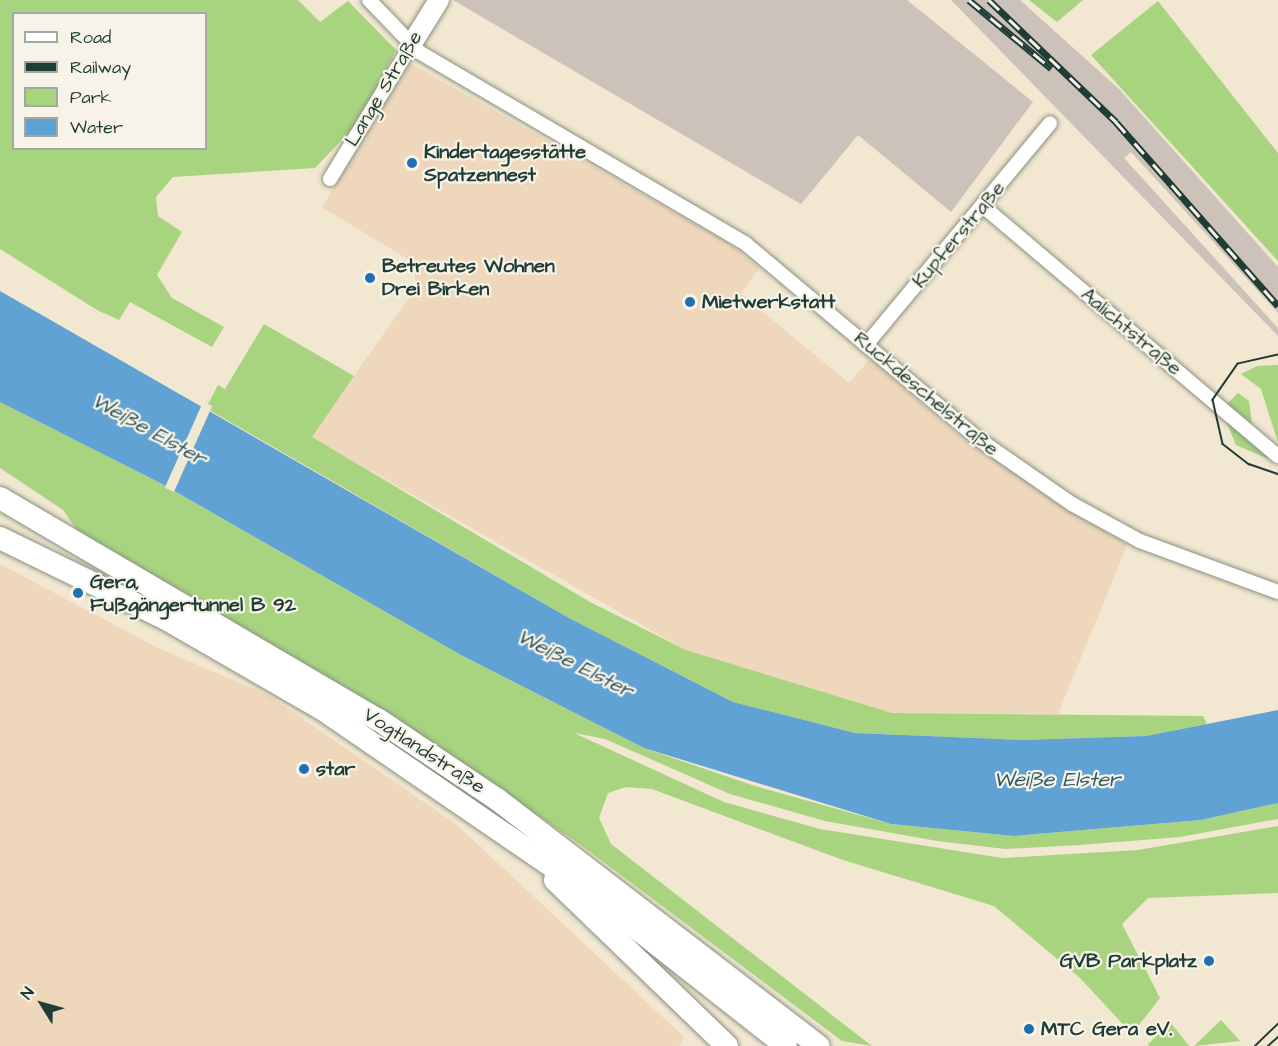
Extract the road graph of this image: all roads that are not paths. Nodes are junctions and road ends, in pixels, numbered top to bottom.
1 (369, 0) edge
2 (439, 0) edge
3 (411, 45) junction
4 (1050, 123) dead end
5 (330, 179) dead end
6 (984, 207) junction
7 (866, 345) junction
8 (1278, 456) edge
9 (0, 498) edge
10 (0, 538) edge
11 (1278, 592) edge
12 (514, 838) junction
13 (727, 1046) edge
14 (786, 1046) edge
15 (819, 1046) edge

1 - 3 street, Ruckdeschelstraße
2 - 3 street, Lange Straße
3 - 5 street, Lange Straße
3 - 7 street, Ruckdeschelstraße
4 - 6 street, Kupferstraße
6 - 7 street, Kupferstraße
6 - 8 street, Aalichtstraße
7 - 11 street, Ruckdeschelstraße
9 - 15 main road, Vogtlandstraße
10 - 12 main road, Vogtlandstraße
12 - 13 main road
12 - 14 main road, Vogtlandstraße

